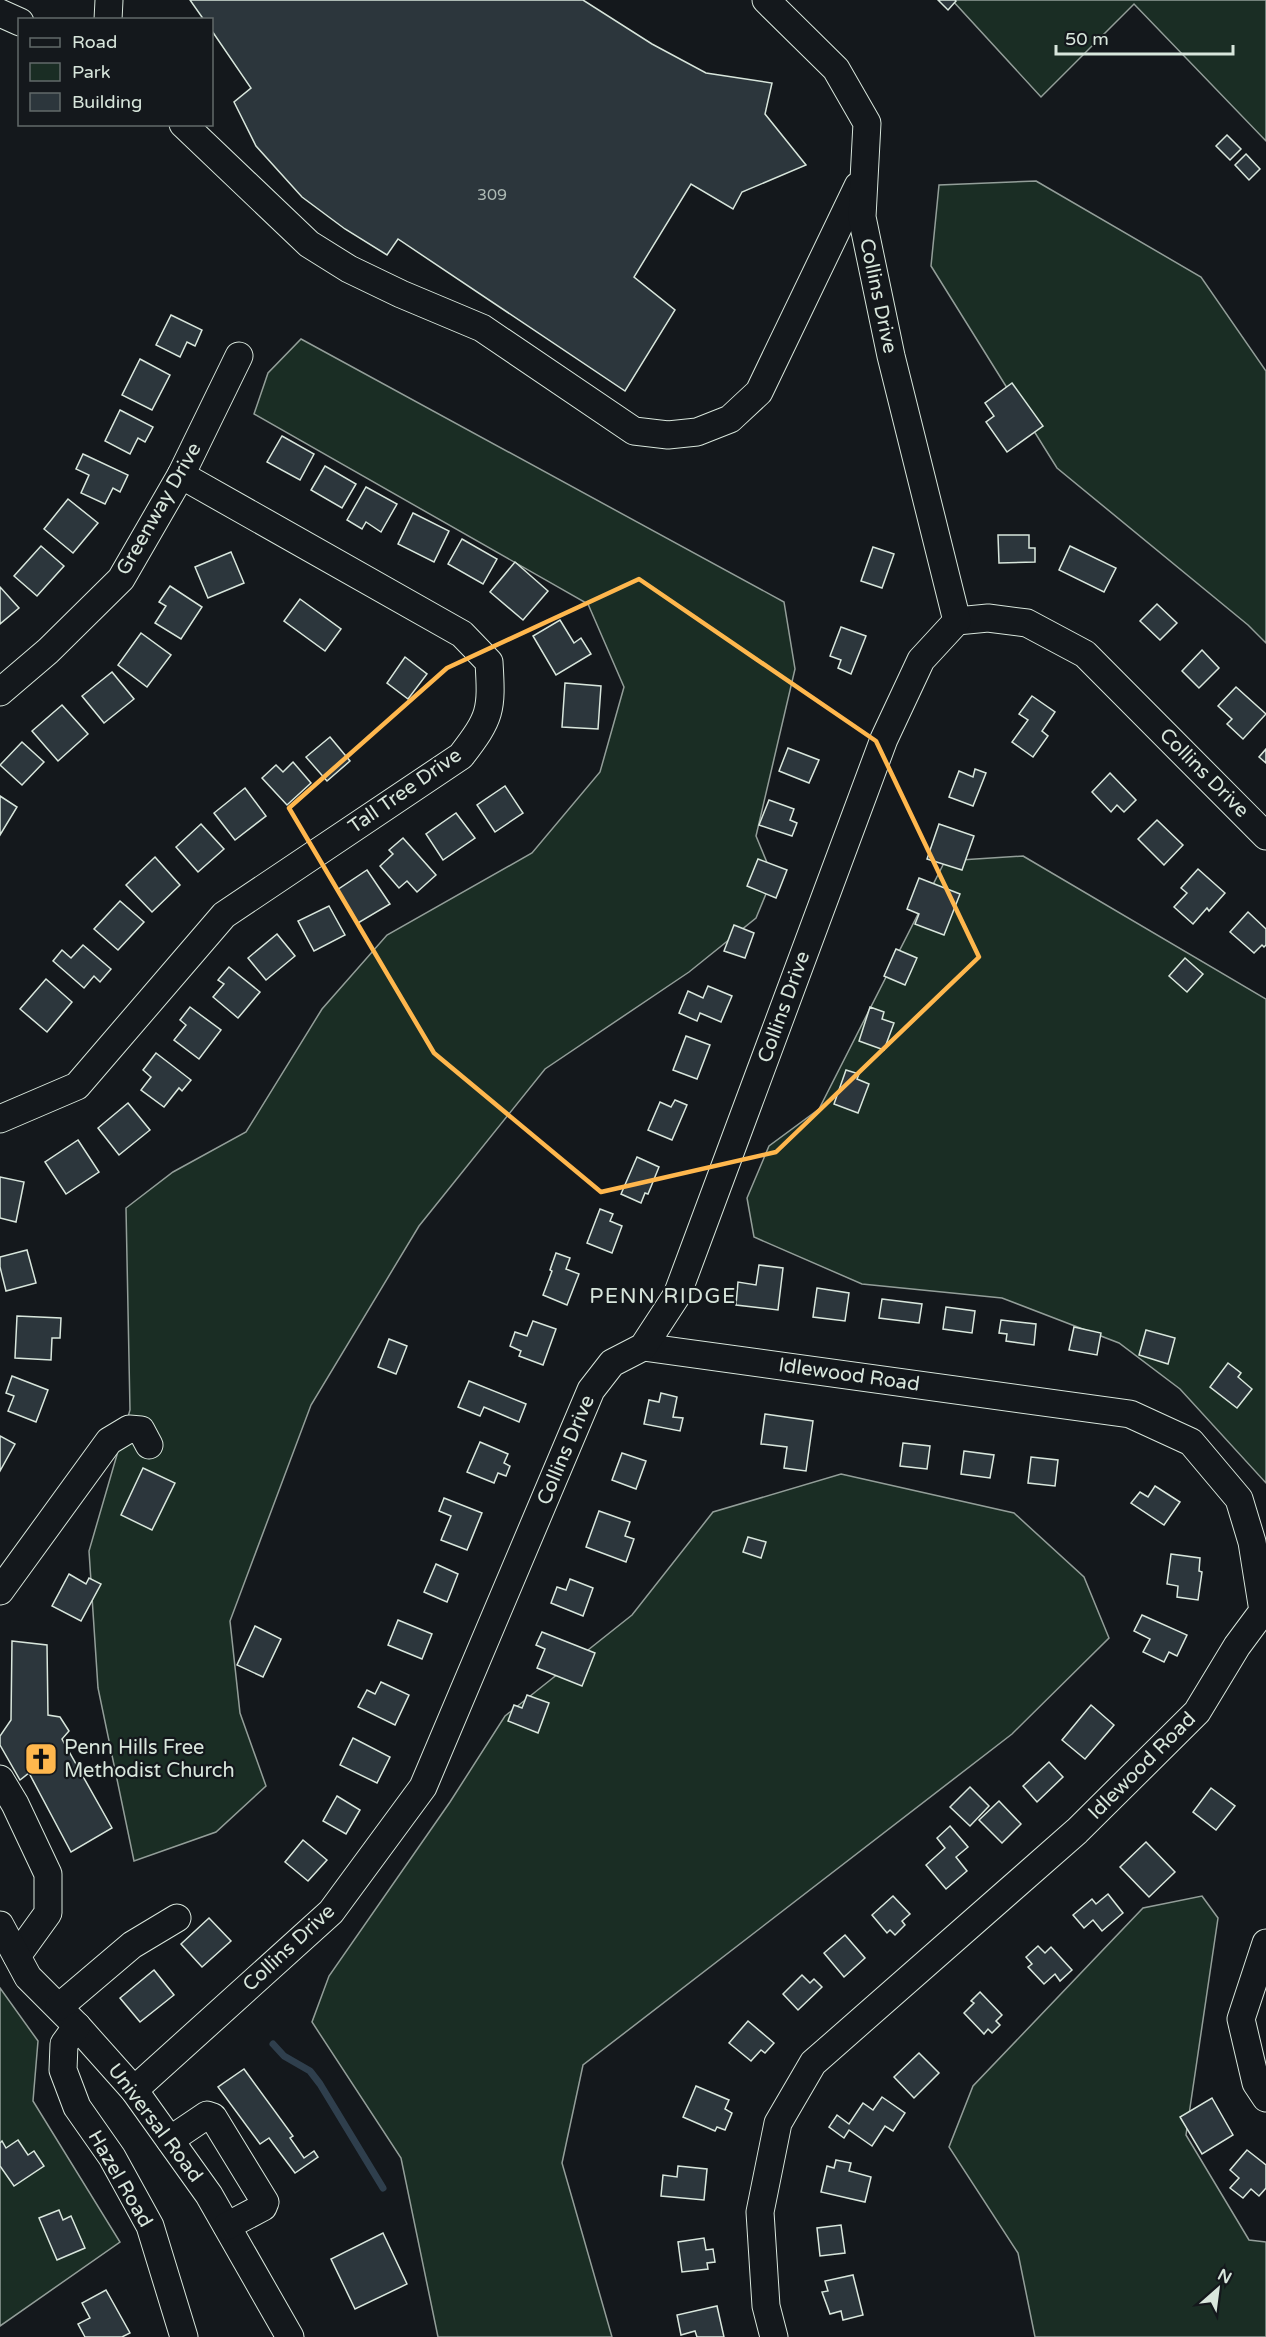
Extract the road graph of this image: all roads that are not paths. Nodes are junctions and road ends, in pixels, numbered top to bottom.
1 (109, 0) edge
2 (766, 0) edge
3 (0, 13) edge
4 (108, 18) edge
5 (18, 21) edge
6 (185, 126) edge
7 (864, 174) junction
8 (238, 356) dead end
9 (181, 475) junction
10 (957, 621) junction
11 (0, 692) edge
12 (1266, 836) edge
13 (0, 1119) edge
14 (643, 1347) junction
15 (149, 1445) dead end
16 (0, 1591) edge
17 (1264, 1617) edge
18 (0, 1779) edge
19 (177, 1918) dead end
20 (0, 1925) edge
21 (1266, 1943) edge
22 (17, 1956) junction
23 (68, 2016) junction
24 (134, 2090) junction
25 (1266, 2098) edge
26 (170, 2140) junction
27 (227, 2226) junction
28 (184, 2337) edge
29 (290, 2337) edge
30 (774, 2337) edge

1 - 4 street
2 - 7 street, Collins Drive
3 - 5 street
6 - 7 street
7 - 10 street, Collins Drive
8 - 9 street, Greenway Drive
9 - 11 street, Greenway Drive
9 - 13 street, Tall Tree Drive
10 - 12 street, Collins Drive
10 - 14 street, Collins Drive
14 - 17 street, Idlewood Road
14 - 24 street, Collins Drive
15 - 16 street
17 - 30 street, Idlewood Road
18 - 22 street
19 - 23 street
20 - 22 street, Universal Road
21 - 25 street
22 - 23 street, Universal Road
23 - 24 street, Universal Road
23 - 28 street, Hazel Road
24 - 26 street, Universal Road
26 - 27 street, Universal Road
26 - 27 street
27 - 29 street, Universal Road

